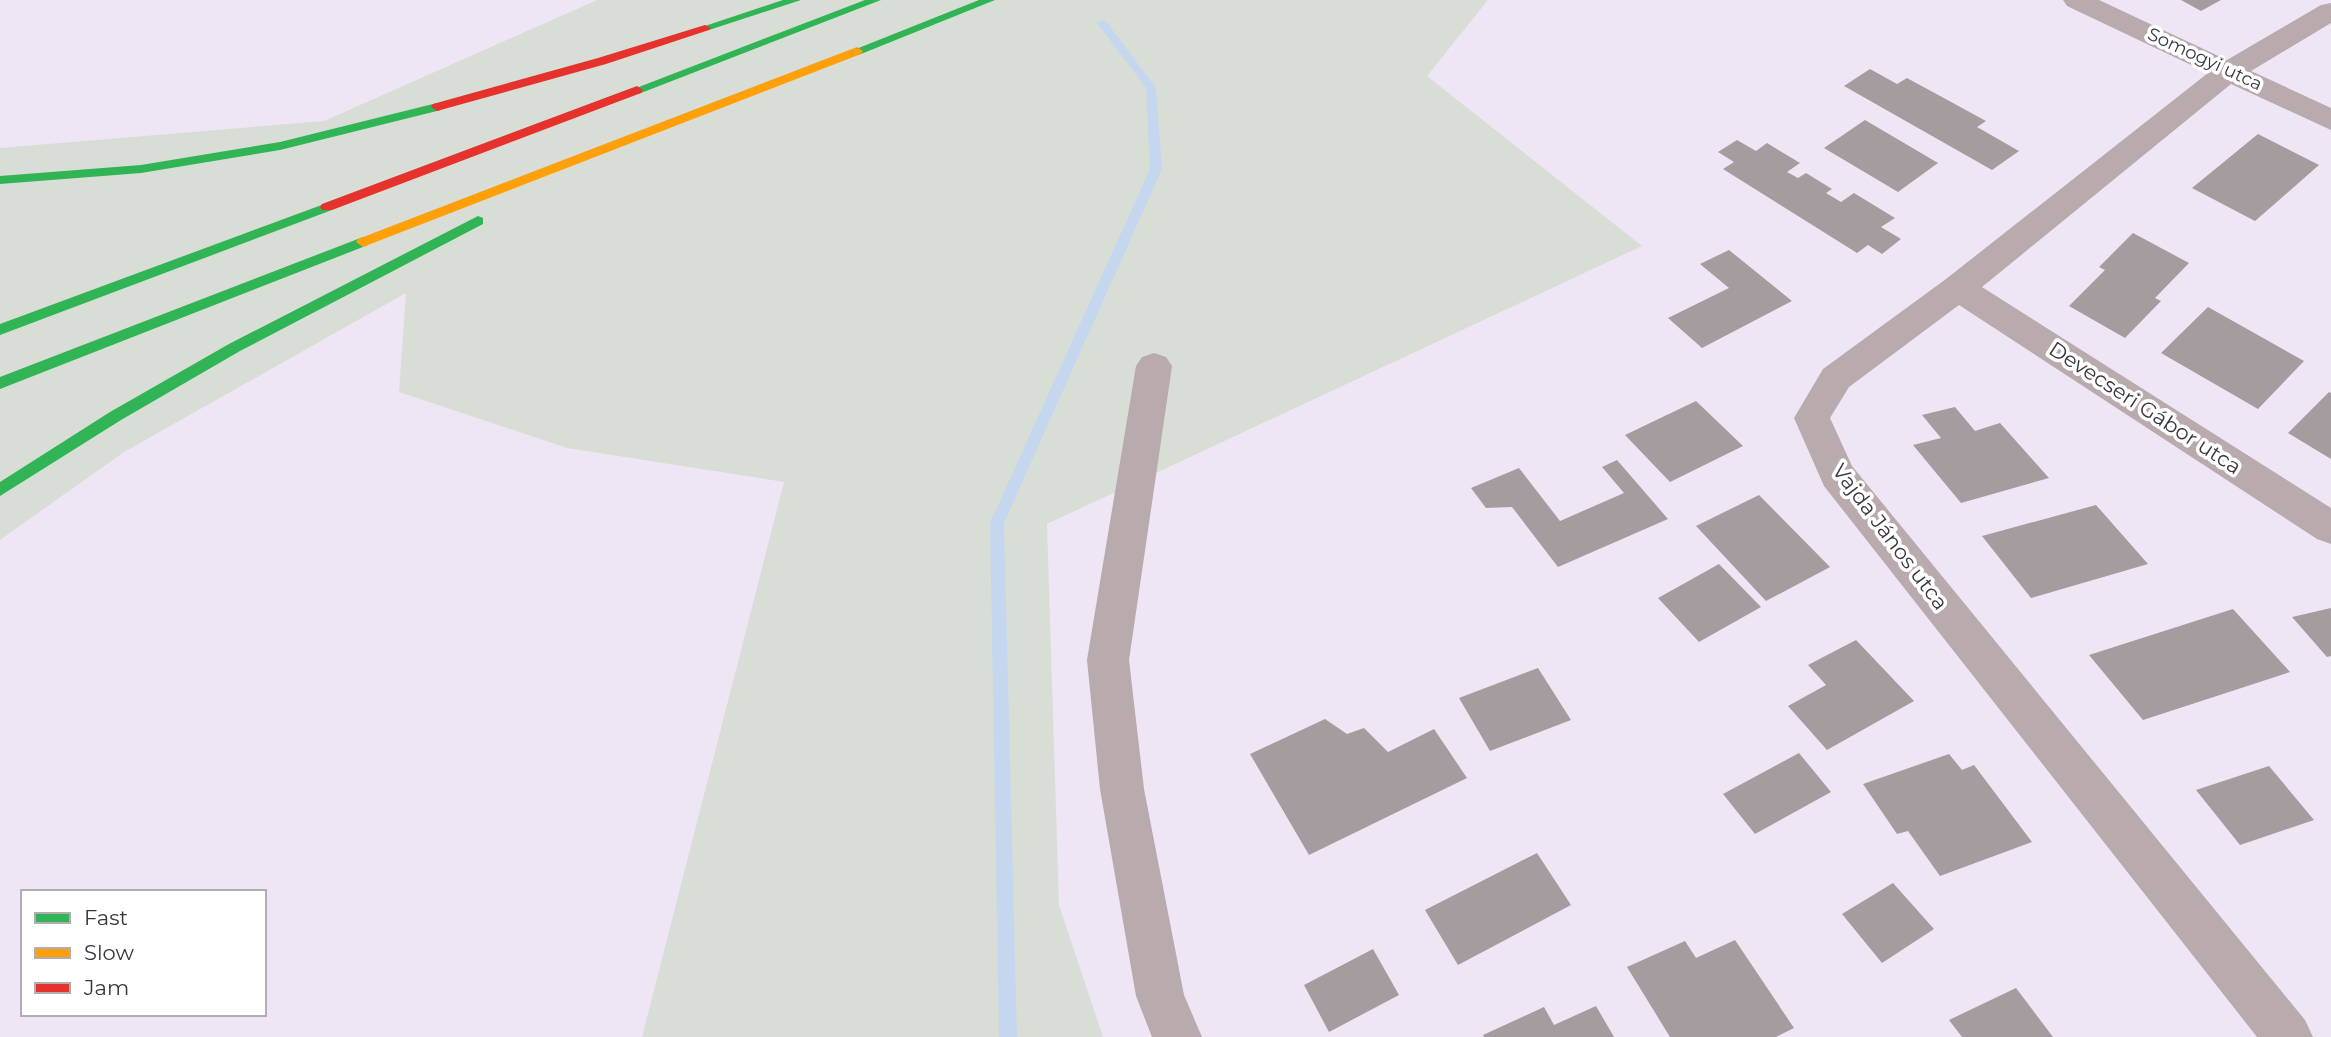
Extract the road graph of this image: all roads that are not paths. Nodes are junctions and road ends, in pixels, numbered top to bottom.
1 (795, 0) edge
2 (875, 0) edge
3 (989, 0) edge
4 (2077, 0) edge
5 (2331, 11) edge
6 (2231, 70) junction
7 (690, 116) junction
8 (2331, 120) edge
9 (0, 180) edge
10 (527, 197) dead end
11 (489, 215) dead end
12 (1958, 288) junction
13 (0, 330) edge
14 (1154, 366) dead end
15 (0, 383) edge
16 (0, 490) edge
17 (2331, 528) edge
18 (1177, 1037) edge
19 (2288, 1037) edge

1 - 9 highway
2 - 13 highway
3 - 7 highway
4 - 6 street, Somogyi utca
5 - 6 street, Vajda János utca
6 - 8 street, Somogyi utca
6 - 12 street, Vajda János utca
7 - 10 highway
7 - 15 highway
11 - 16 highway
12 - 17 street, Devecseri Gábor utca
12 - 19 street, Vajda János utca
14 - 18 street

